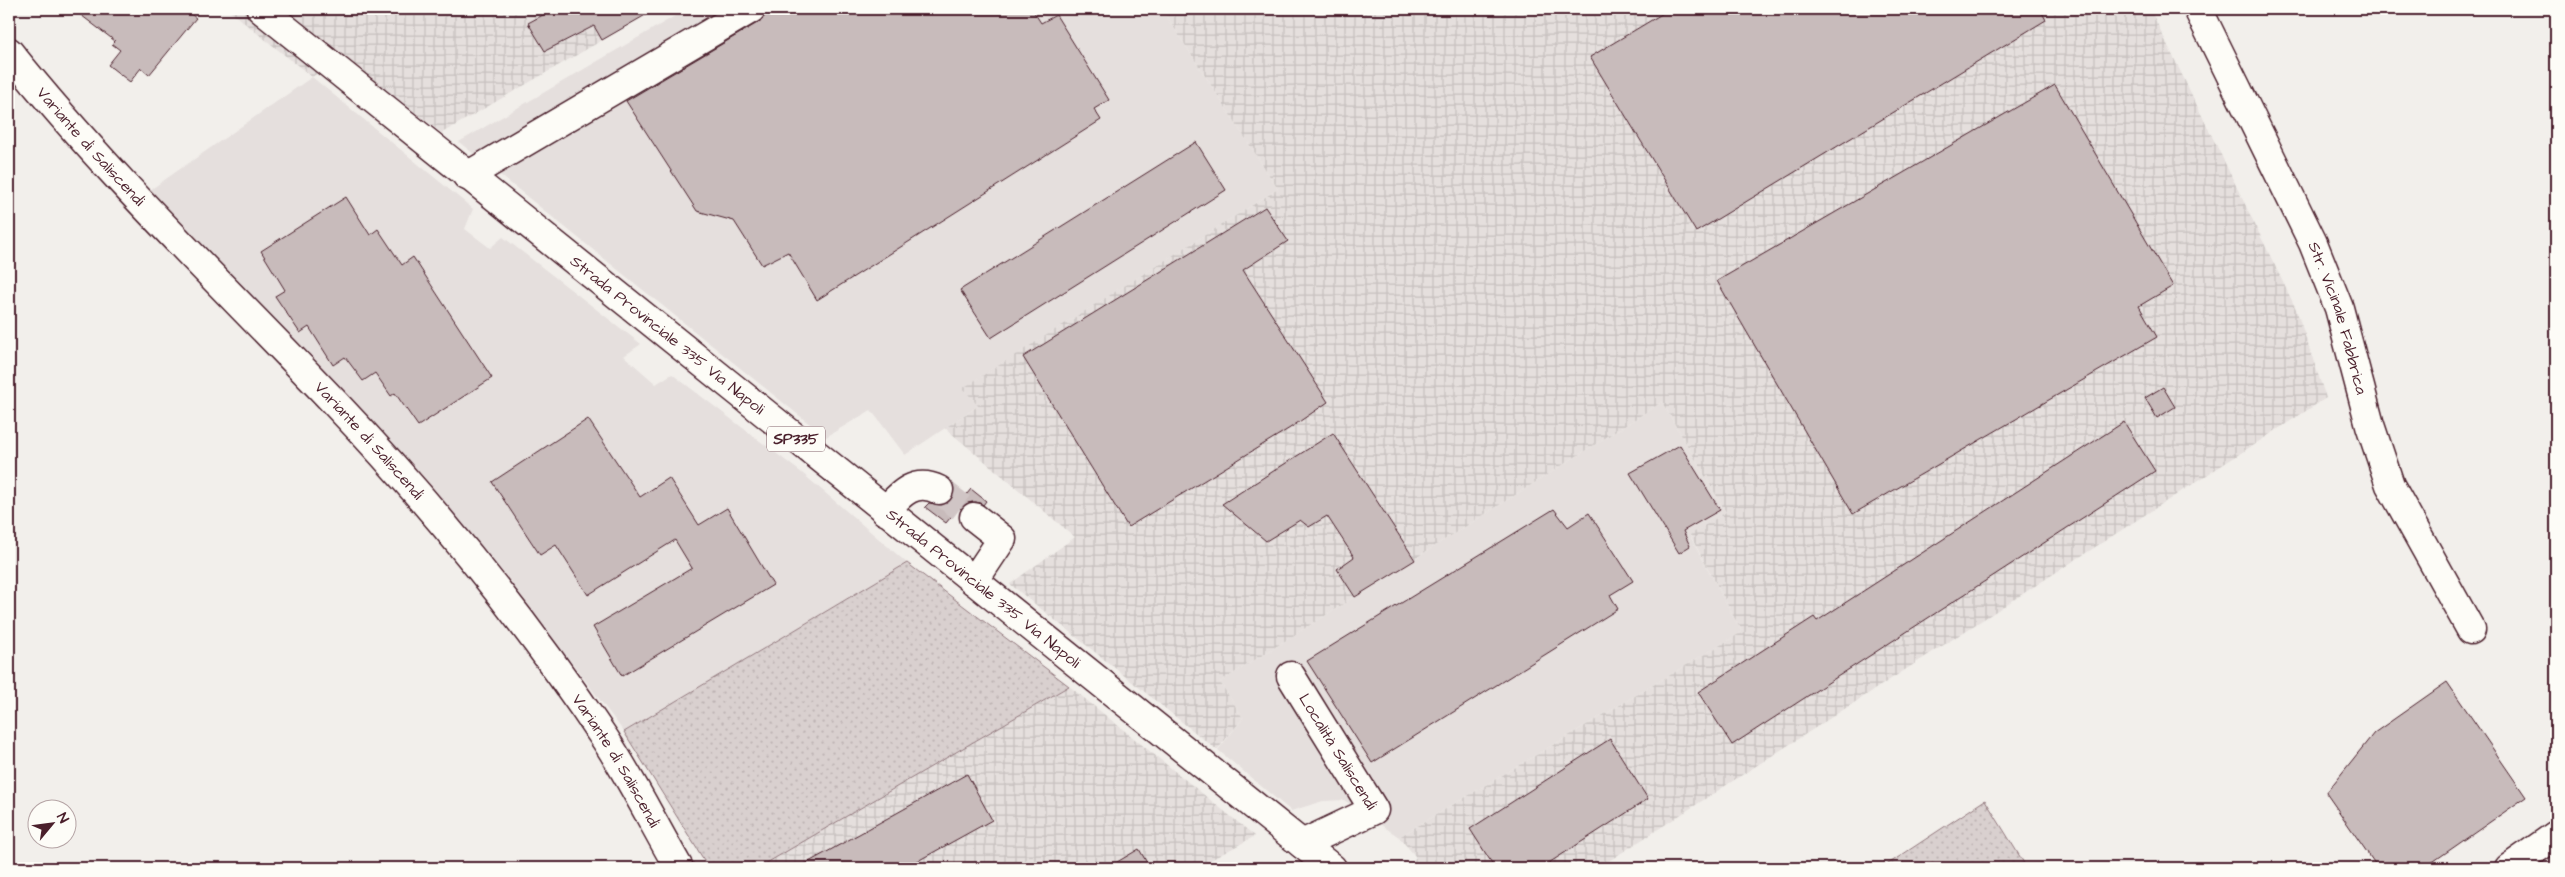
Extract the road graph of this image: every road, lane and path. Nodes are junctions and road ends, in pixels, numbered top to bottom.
1 (261, 9) edge
2 (751, 9) edge
3 (2198, 9) edge
4 (9, 52) edge
5 (467, 176) junction
6 (939, 490) tunnel mouth
7 (885, 511) junction
8 (974, 517) tunnel mouth
9 (974, 581) junction
10 (2471, 630) dead end
11 (1291, 676) dead end
12 (2556, 835) edge
13 (1302, 844) junction
14 (679, 868) edge
15 (1332, 868) edge
16 (2509, 868) edge

1 - 5 main road, Strada Provinciale 335 Via Napoli / SP335
2 - 5 main road
3 - 10 main road, Str. Vicinale Fabbrica
4 - 14 main road, Variante di Saliscendi
5 - 7 main road, Strada Provinciale 335 Via Napoli / SP335
6 - 7 main road
7 - 9 main road, Strada Provinciale 335 Via Napoli / SP335
8 - 9 main road
9 - 13 main road, Strada Provinciale 335 Via Napoli / SP335
11 - 13 main road, Località Saliscendi
12 - 16 main road
13 - 15 main road, Strada Provinciale 335 Via Napoli / SP335

